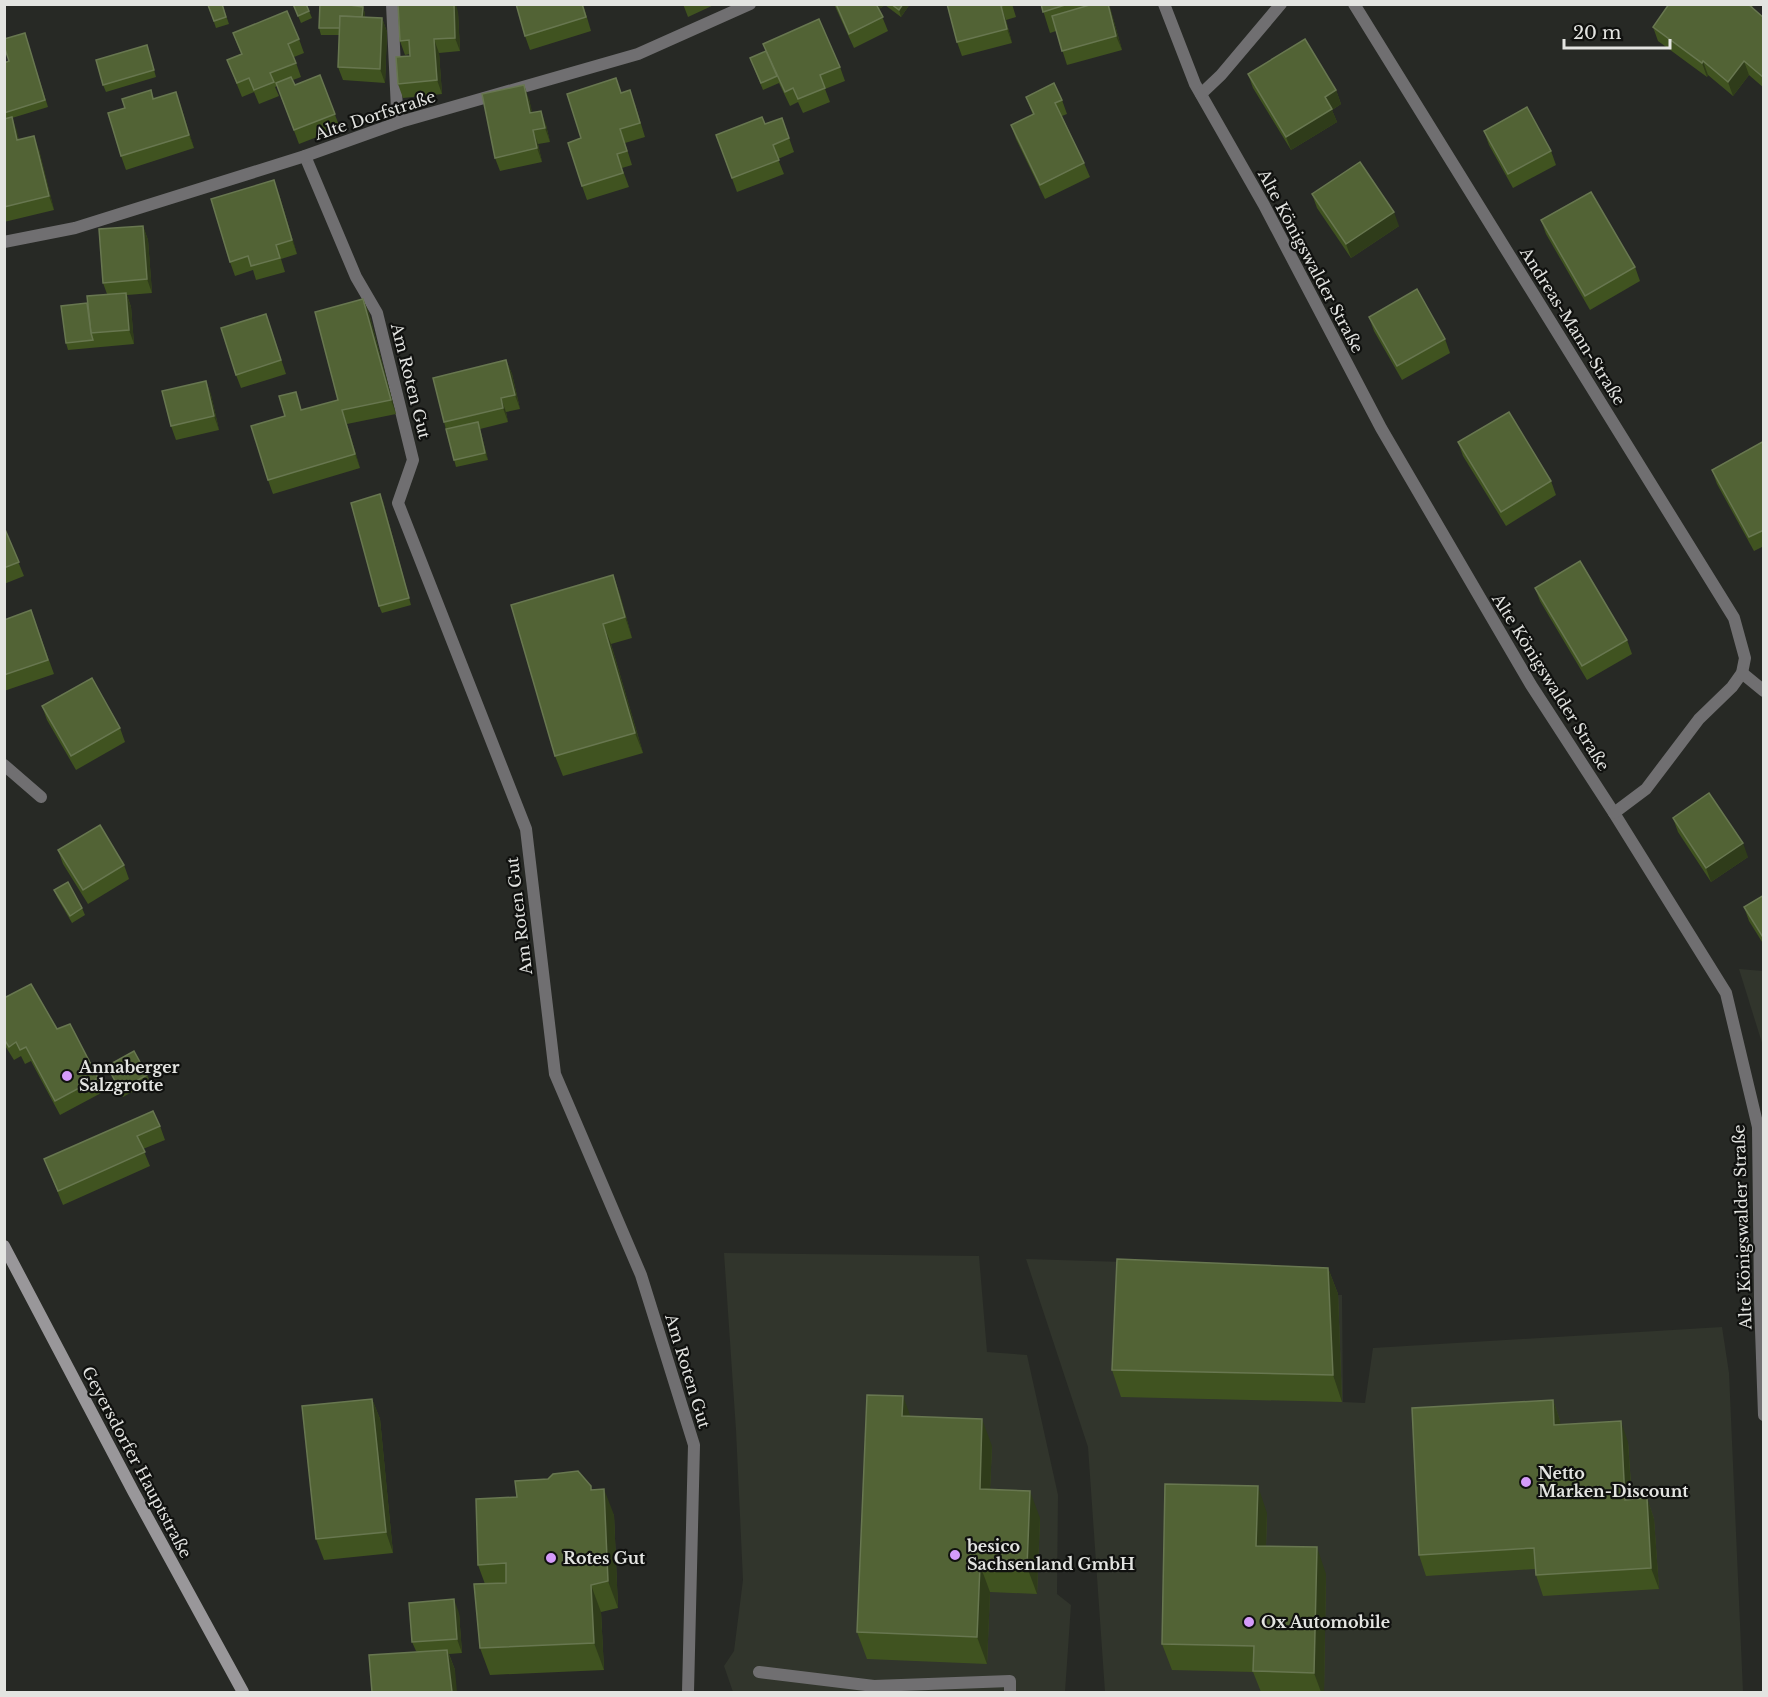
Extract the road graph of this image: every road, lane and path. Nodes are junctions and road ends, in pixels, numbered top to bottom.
1 (393, 4) edge
2 (750, 4) edge
3 (1164, 4) edge
4 (1281, 4) edge
5 (1354, 4) edge
6 (1201, 94) junction
7 (400, 122) junction
8 (305, 156) junction
9 (4, 242) edge
10 (1742, 673) junction
11 (1764, 691) edge
12 (4, 765) edge
13 (41, 797) dead end
14 (1614, 813) junction
15 (4, 1246) edge
16 (1764, 1415) edge
17 (759, 1672) dead end
18 (243, 1692) edge
19 (688, 1692) edge
20 (1010, 1692) edge

1 - 7 street
2 - 7 street, Alte Dorfstraße
3 - 6 street, Alte Königswalder Straße
4 - 6 street
5 - 10 street, Andreas-Mann-Straße
6 - 14 street, Alte Königswalder Straße
7 - 8 street, Alte Dorfstraße
8 - 9 street, Alte Dorfstraße
8 - 19 street, Am Roten Gut
10 - 11 street
10 - 14 street
12 - 13 street
14 - 16 street, Alte Königswalder Straße
15 - 18 main road, Geyersdorfer Hauptstraße
17 - 20 street

